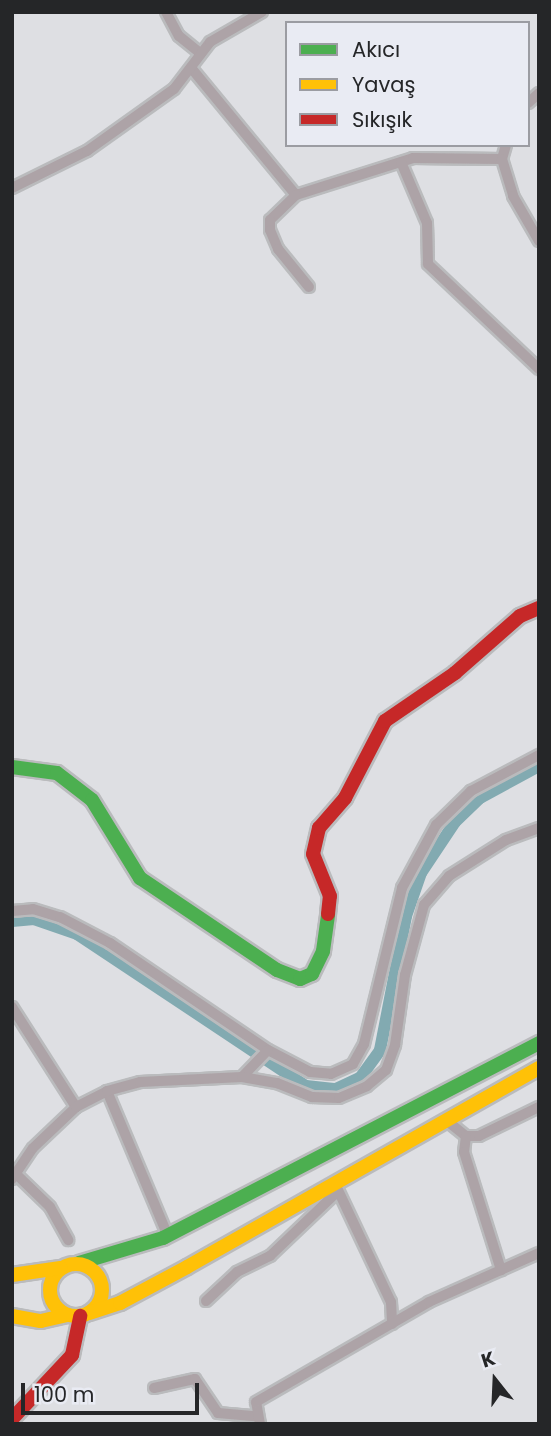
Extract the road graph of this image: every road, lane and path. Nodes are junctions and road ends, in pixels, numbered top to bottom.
1 (166, 12) edge
2 (262, 12) edge
3 (201, 54) junction
4 (192, 69) junction
5 (505, 147) edge
6 (502, 159) junction
7 (401, 162) junction
8 (12, 187) edge
9 (296, 195) junction
10 (539, 240) edge
11 (309, 287) dead end
12 (539, 369) edge
13 (539, 608) edge
14 (539, 755) edge
15 (12, 766) edge
16 (539, 828) edge
17 (12, 911) edge
18 (12, 1007) edge
19 (539, 1043) edge
20 (264, 1055) junction
21 (539, 1068) edge
22 (242, 1077) junction
23 (107, 1091) junction
24 (76, 1107) junction
25 (539, 1107) edge
26 (446, 1120) junction
27 (466, 1136) junction
28 (14, 1177) edge
29 (336, 1186) junction
30 (168, 1236) junction
31 (68, 1240) dead end
32 (539, 1254) edge
33 (79, 1263) junction
34 (60, 1268) junction
35 (501, 1269) junction
36 (12, 1275) edge
37 (206, 1301) dead end
38 (79, 1314) junction
39 (12, 1316) edge
40 (392, 1324) junction
41 (154, 1388) dead end
42 (12, 1419) edge
43 (258, 1420) edge

1 - 3 street
2 - 3 street
3 - 4 street
4 - 8 street
4 - 9 street
5 - 6 street
6 - 7 street
6 - 10 street
7 - 9 street
7 - 12 street
9 - 11 street
13 - 15 main road
14 - 20 street
16 - 22 street
17 - 20 street
18 - 24 street
19 - 30 main road
20 - 22 street
21 - 26 main road
22 - 23 street
23 - 24 street
23 - 30 street
24 - 28 street
25 - 27 street
26 - 27 street
26 - 29 main road
27 - 35 street
28 - 31 street
29 - 37 street
29 - 38 main road
29 - 40 street
30 - 33 main road
32 - 35 street
33 - 34 main road
33 - 38 main road
34 - 36 main road
34 - 38 main road
35 - 40 street
38 - 39 main road
38 - 42 main road
40 - 43 street
41 - 43 street

